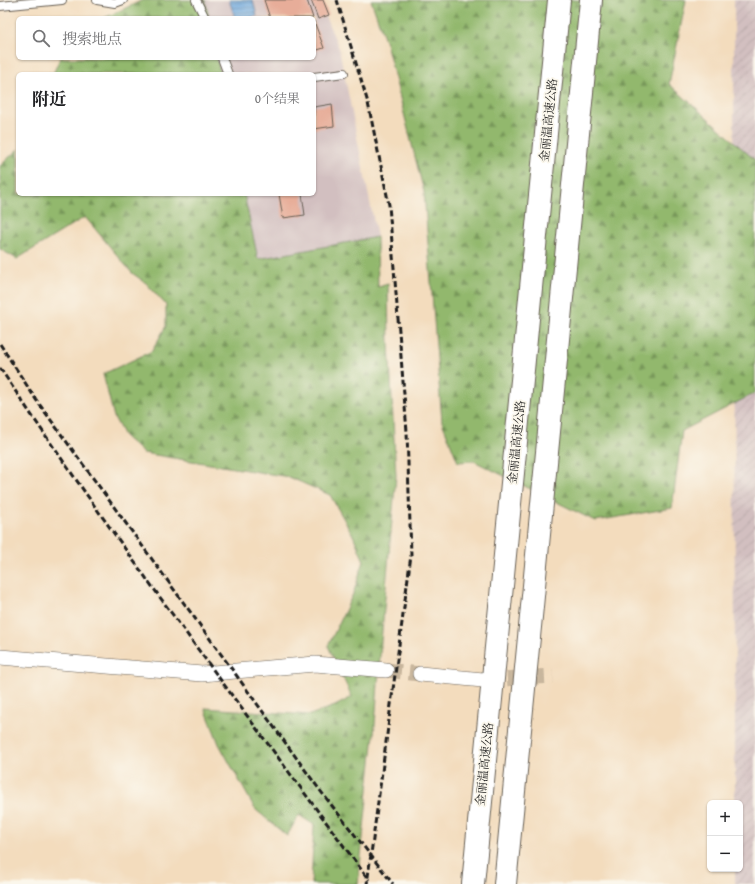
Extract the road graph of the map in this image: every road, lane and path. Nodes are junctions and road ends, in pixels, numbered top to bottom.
1 (62, 0) edge
2 (97, 0) edge
3 (123, 0) edge
4 (196, 0) edge
5 (559, 0) edge
6 (591, 0) edge
7 (0, 6) edge
8 (204, 16) edge
9 (223, 60) edge
10 (227, 72) edge
11 (344, 73) dead end
12 (316, 77) edge
13 (0, 657) edge
14 (386, 670) tunnel mouth
15 (420, 674) tunnel mouth
16 (483, 680) tunnel mouth
17 (473, 884) edge
18 (505, 884) edge

1 - 7 lane
2 - 3 lane
4 - 8 lane
5 - 17 highway, 金丽温高速公路
6 - 18 highway
9 - 10 lane
11 - 12 lane
13 - 14 street
15 - 16 street

